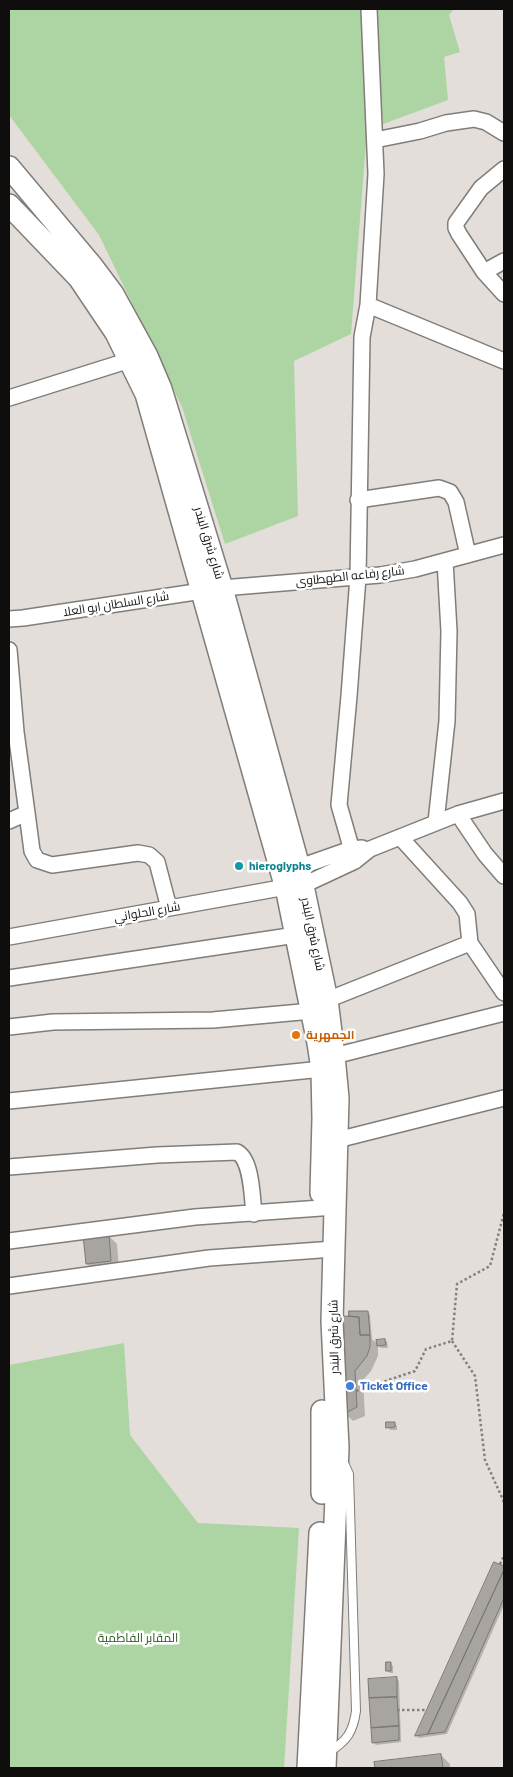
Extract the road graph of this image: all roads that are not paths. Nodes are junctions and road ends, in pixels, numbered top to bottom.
1 (369, 9) edge
2 (504, 133) edge
3 (375, 140) junction
4 (9, 168) edge
5 (504, 169) edge
6 (17, 192) edge
7 (9, 205) edge
8 (43, 209) junction
9 (27, 226) junction
10 (504, 261) edge
11 (484, 272) junction
12 (504, 294) edge
13 (368, 305) junction
14 (130, 360) junction
15 (504, 361) edge
16 (9, 398) edge
17 (358, 500) junction
18 (504, 545) edge
19 (468, 555) junction
20 (445, 561) junction
21 (358, 577) junction
22 (213, 590) junction
23 (9, 619) edge
24 (9, 650) edge
25 (12, 733) edge
26 (504, 801) edge
27 (26, 813) junction
28 (458, 814) junction
29 (9, 821) edge
30 (436, 822) junction
31 (400, 837) junction
32 (353, 855) junction
33 (504, 876) edge
34 (291, 881) junction
35 (169, 908) junction
36 (296, 935) junction
37 (9, 937) edge
38 (470, 944) junction
39 (9, 978) edge
40 (504, 993) edge
41 (319, 1006) junction
42 (504, 1013) edge
43 (9, 1027) edge
44 (328, 1063) junction
45 (504, 1098) edge
46 (9, 1101) edge
47 (330, 1142) junction
48 (9, 1167) edge
49 (328, 1208) junction
50 (254, 1214) junction
51 (9, 1241) edge
52 (327, 1250) junction
53 (9, 1286) edge
54 (329, 1416) junction
55 (338, 1448) junction
56 (330, 1480) junction
57 (325, 1761) edge
58 (308, 1768) edge

1 - 3 street
2 - 3 street
3 - 13 street
4 - 6 main road, شارع شرق البندر
5 - 11 street
6 - 8 main road, شارع شرق البندر
7 - 9 main road, شارع شرق البندر
8 - 9 main road
8 - 22 main road, شارع شرق البندر
9 - 14 main road, شارع شرق البندر
10 - 11 street
11 - 12 street
13 - 15 street
13 - 17 street
14 - 16 street
14 - 22 main road, شارع شرق البندر
17 - 19 street
17 - 21 street
18 - 19 street, شارع رفاعه الطهطاوى
19 - 20 street, شارع رفاعه الطهطاوى
20 - 21 street, شارع رفاعه الطهطاوى
20 - 30 street
21 - 22 street, شارع رفاعه الطهطاوى
21 - 32 street
22 - 23 street, شارع السلطان ابو العلا
22 - 34 main road, شارع شرق البندر
24 - 25 street
25 - 27 street
26 - 28 street, شارع الحلواني
27 - 29 street
27 - 35 street
28 - 30 street, شارع الحلواني
28 - 33 street
30 - 31 street, شارع الحلواني
31 - 32 street, شارع الحلواني
31 - 38 street
32 - 34 street, شارع الحلواني
34 - 35 street, شارع الحلواني
34 - 36 main road, شارع شرق البندر
34 - 41 main road, شارع شرق البندر
35 - 37 street, شارع الحلواني
36 - 39 street
36 - 41 main road, شارع شرق البندر
38 - 40 street
38 - 41 street
41 - 43 street
41 - 44 main road, شارع شرق البندر
42 - 44 street
44 - 46 street
44 - 47 main road, شارع شرق البندر
45 - 47 street
47 - 49 main road, شارع شرق البندر
48 - 50 street
49 - 50 street
49 - 52 main road, شارع شرق البندر
50 - 51 street
52 - 53 street
52 - 54 main road, شارع شرق البندر
54 - 55 main road, شارع شرق البندر
54 - 56 main road, شارع شرق البندر
55 - 56 main road, شارع شرق البندر
55 - 57 lane
56 - 57 main road, شارع شرق البندر
56 - 58 main road, شارع شرق البندر

